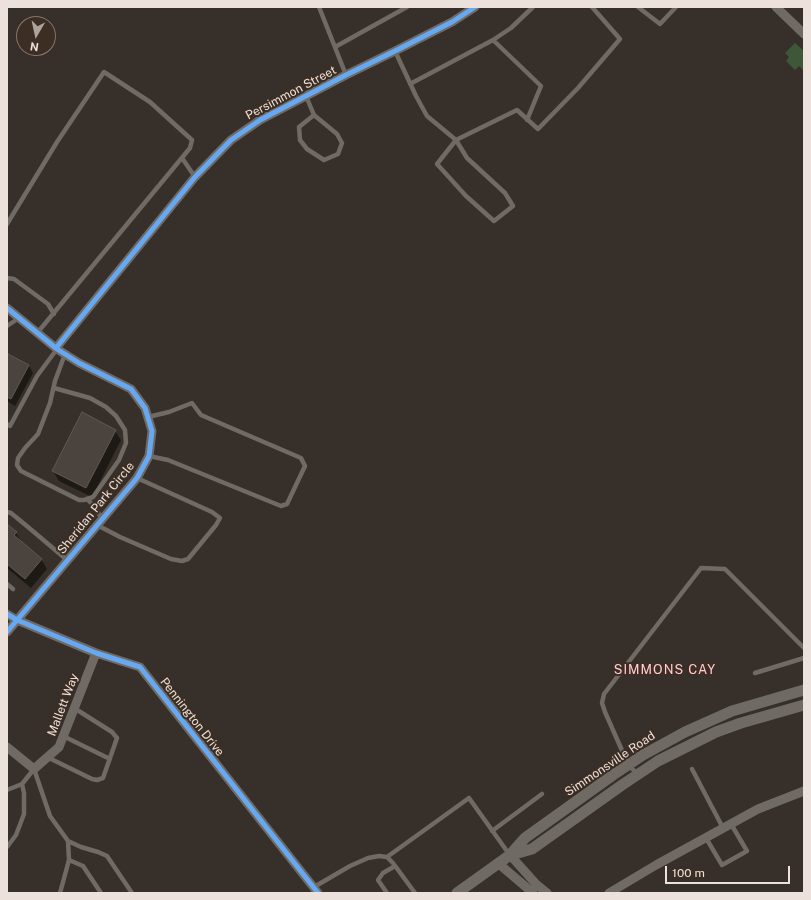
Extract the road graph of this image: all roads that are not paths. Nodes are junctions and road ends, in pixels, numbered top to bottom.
1 (319, 7) edge
2 (407, 7) edge
3 (475, 7) edge
4 (533, 7) edge
5 (592, 7) edge
6 (638, 7) edge
7 (676, 7) edge
8 (776, 7) edge
9 (804, 34) edge
10 (493, 40) junction
11 (335, 47) junction
12 (395, 51) junction
13 (346, 75) junction
14 (410, 84) junction
15 (306, 96) junction
16 (314, 115) junction
17 (527, 120) junction
18 (456, 140) junction
19 (182, 158) junction
20 (195, 177) junction
21 (7, 224) edge
22 (7, 278) edge
23 (7, 308) edge
24 (54, 314) junction
25 (20, 318) junction
26 (7, 326) edge
27 (38, 332) junction
28 (59, 350) junction
29 (54, 388) junction
30 (148, 418) junction
31 (7, 424) edge
32 (149, 456) junction
33 (137, 478) junction
34 (87, 499) junction
35 (7, 512) edge
36 (100, 522) junction
37 (68, 560) junction
38 (7, 584) edge
39 (13, 589) dead end
40 (7, 614) edge
41 (17, 620) junction
42 (7, 632) edge
43 (804, 648) edge
44 (96, 653) junction
45 (804, 658) edge
46 (755, 673) dead end
47 (804, 690) edge
48 (804, 705) edge
49 (74, 708) junction
50 (63, 736) junction
51 (7, 747) edge
52 (47, 757) junction
53 (110, 759) junction
54 (628, 764) junction
55 (34, 769) junction
56 (692, 769) dead end
57 (637, 775) junction
58 (22, 784) junction
59 (7, 790) edge
60 (804, 791) edge
61 (542, 794) dead end
62 (727, 826) junction
63 (492, 831) junction
64 (706, 838) junction
65 (68, 841) junction
66 (7, 847) edge
67 (510, 856) junction
68 (387, 857) junction
69 (69, 860) junction
70 (499, 864) junction
71 (395, 866) junction
72 (316, 890) edge
73 (60, 893) edge
74 (100, 893) edge
75 (132, 893) edge
76 (387, 893) edge
77 (415, 893) edge
78 (457, 893) edge
79 (533, 893) edge
80 (547, 893) edge
81 (609, 893) edge

1 - 11 lane
2 - 11 lane
3 - 12 street, Persimmon Street
4 - 10 lane
5 - 17 lane
6 - 7 lane
8 - 9 street
10 - 14 lane
10 - 17 lane
11 - 13 lane
12 - 13 street, Persimmon Street
12 - 14 lane
13 - 15 street, Persimmon Street
14 - 18 lane
15 - 16 lane
15 - 20 street, Persimmon Street
16 - 16 lane
17 - 18 lane
18 - 18 lane
19 - 20 lane
19 - 21 lane
19 - 24 lane
20 - 28 street, Persimmon Street
22 - 24 lane
23 - 25 street, Sheridan Park Circle
24 - 27 lane
25 - 26 lane
25 - 27 street, Sheridan Park Circle
27 - 28 street, Sheridan Park Circle
28 - 29 lane
28 - 30 street, Sheridan Park Circle
28 - 31 lane
29 - 34 lane
29 - 34 lane
30 - 32 street, Sheridan Park Circle
30 - 32 lane
32 - 33 street, Sheridan Park Circle
33 - 36 street, Sheridan Park Circle
33 - 36 lane
34 - 36 lane
35 - 37 lane
36 - 37 street, Sheridan Park Circle
37 - 41 street, Sheridan Park Circle
38 - 39 lane
40 - 41 street, Pennington Drive
41 - 42 street, Sheridan Park Circle
41 - 44 street, Pennington Drive
43 - 54 lane
44 - 49 street, Mallett Way
44 - 72 street, Pennington Drive
45 - 46 lane
47 - 54 street, Simmonsville Road
48 - 57 street, Simmonsville Road
49 - 50 street, Mallett Way
49 - 53 lane
50 - 52 street, Mallett Way
50 - 53 lane
51 - 55 street
52 - 53 lane
52 - 55 street, Mallett Way
54 - 57 lane
54 - 67 street, Simmonsville Road
55 - 58 lane
55 - 65 lane
56 - 62 lane
57 - 67 street, Simmonsville Road
58 - 59 lane
58 - 66 lane
60 - 62 street
61 - 63 lane
62 - 64 street
62 - 64 lane
63 - 67 lane
63 - 68 lane
64 - 81 street
65 - 69 lane
65 - 75 lane
67 - 70 street, Simmonsville Road
67 - 80 street
68 - 71 lane
68 - 72 lane
69 - 73 lane
69 - 74 lane
70 - 78 street, Simmonsville Road
70 - 79 street
71 - 76 lane
71 - 77 lane

